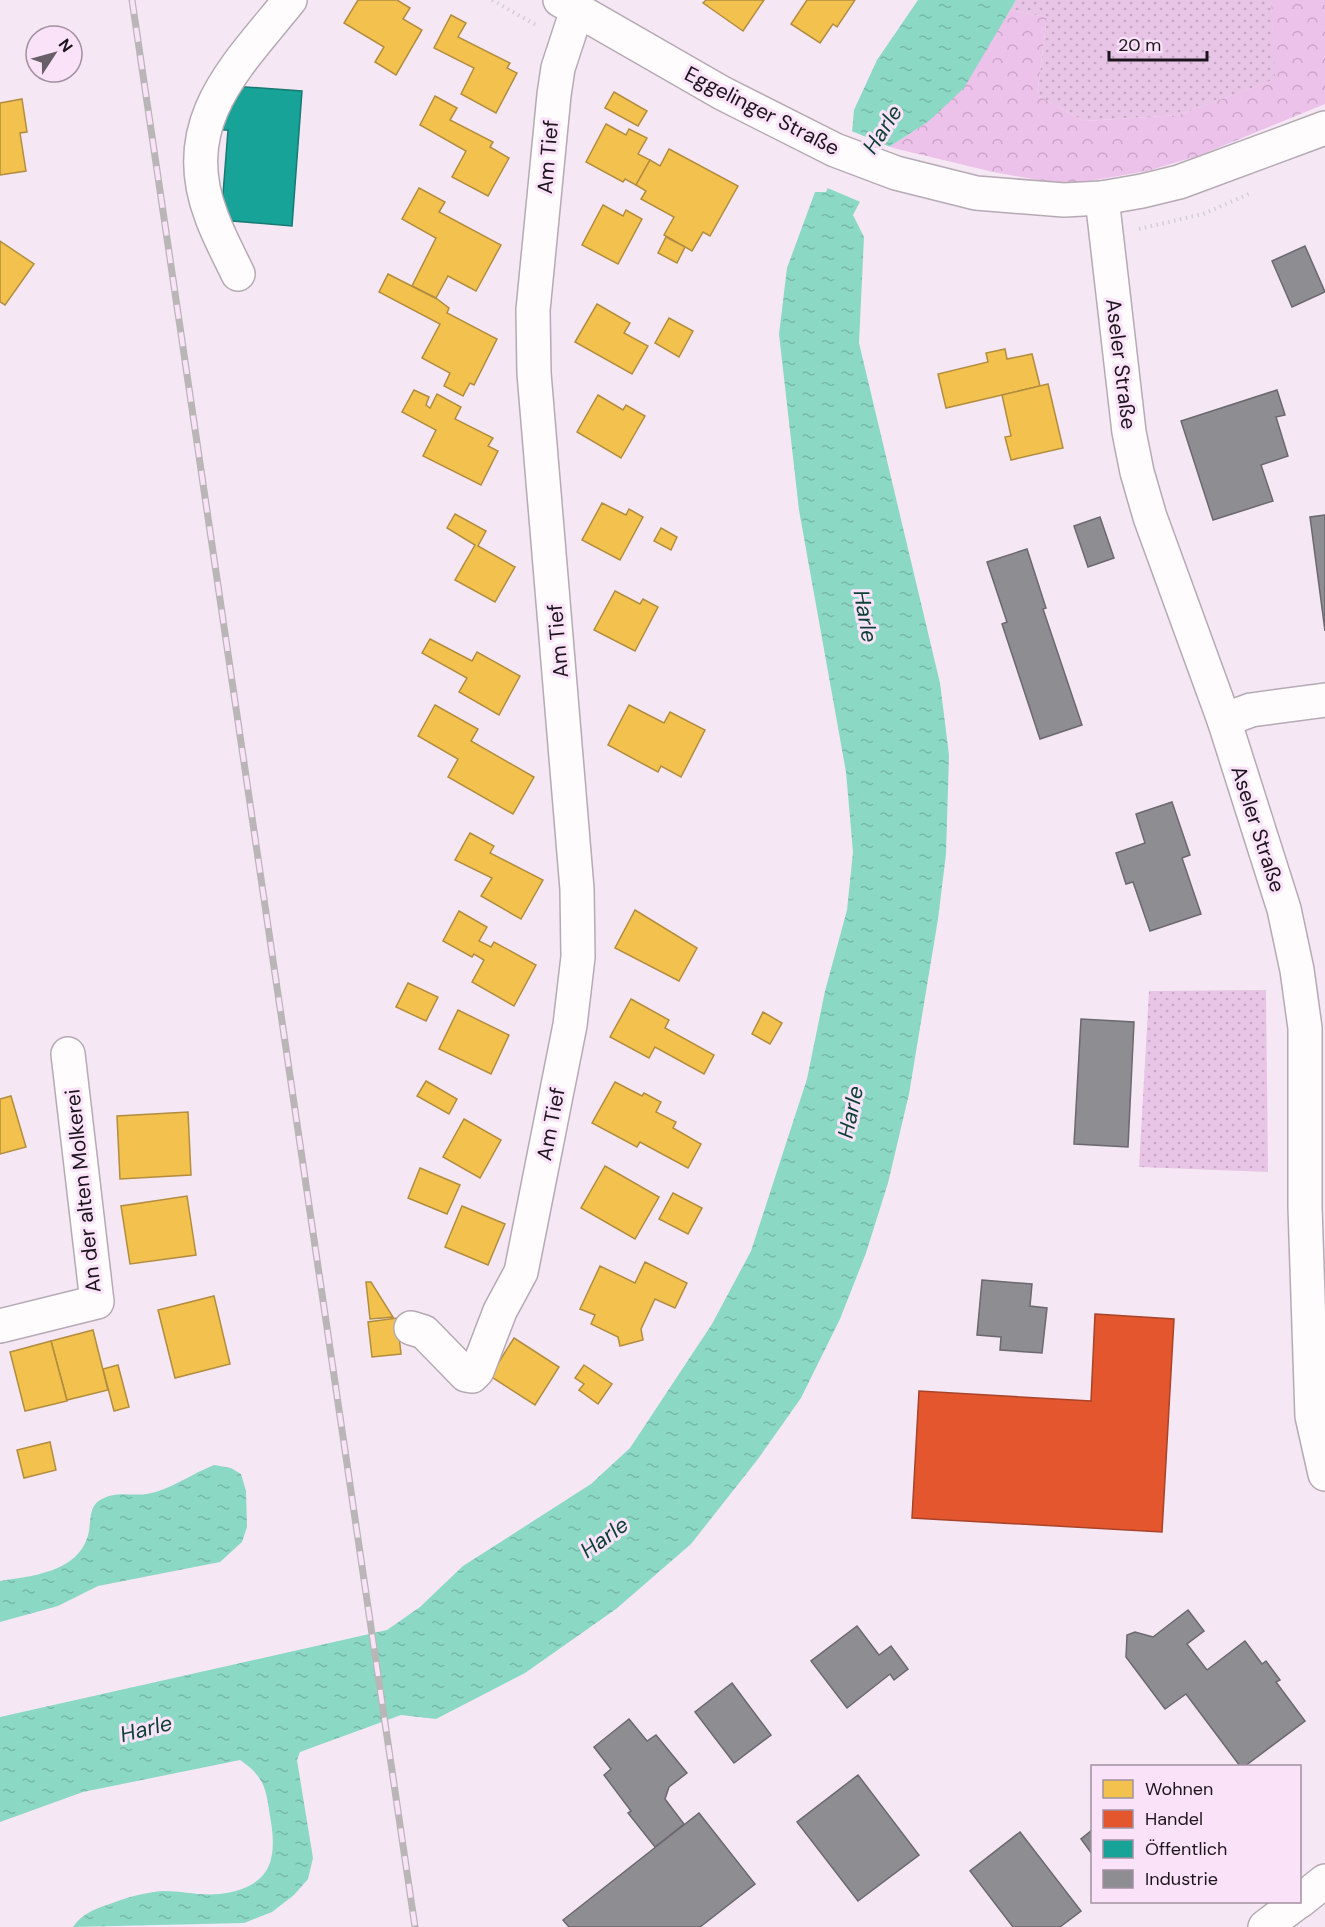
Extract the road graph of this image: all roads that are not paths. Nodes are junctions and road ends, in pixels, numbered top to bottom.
1 (290, 0) edge
2 (569, 5) edge
3 (1325, 128) edge
4 (1102, 198) junction
5 (238, 274) dead end
6 (1325, 700) edge
7 (1224, 720) junction
8 (68, 1054) dead end
9 (0, 1326) edge
10 (411, 1328) dead end
11 (1325, 1474) edge
12 (1325, 1881) edge
13 (1301, 1899) edge
14 (1296, 1903) edge
15 (1265, 1927) edge

1 - 5 street
2 - 4 street, Eggelinger Straße
2 - 10 street, Am Tief
3 - 4 street, Eggelinger Straße
4 - 7 street, Aseler Straße
6 - 7 street
7 - 11 street, Aseler Straße
8 - 9 street, An der alten Molkerei
12 - 13 street
14 - 15 street

